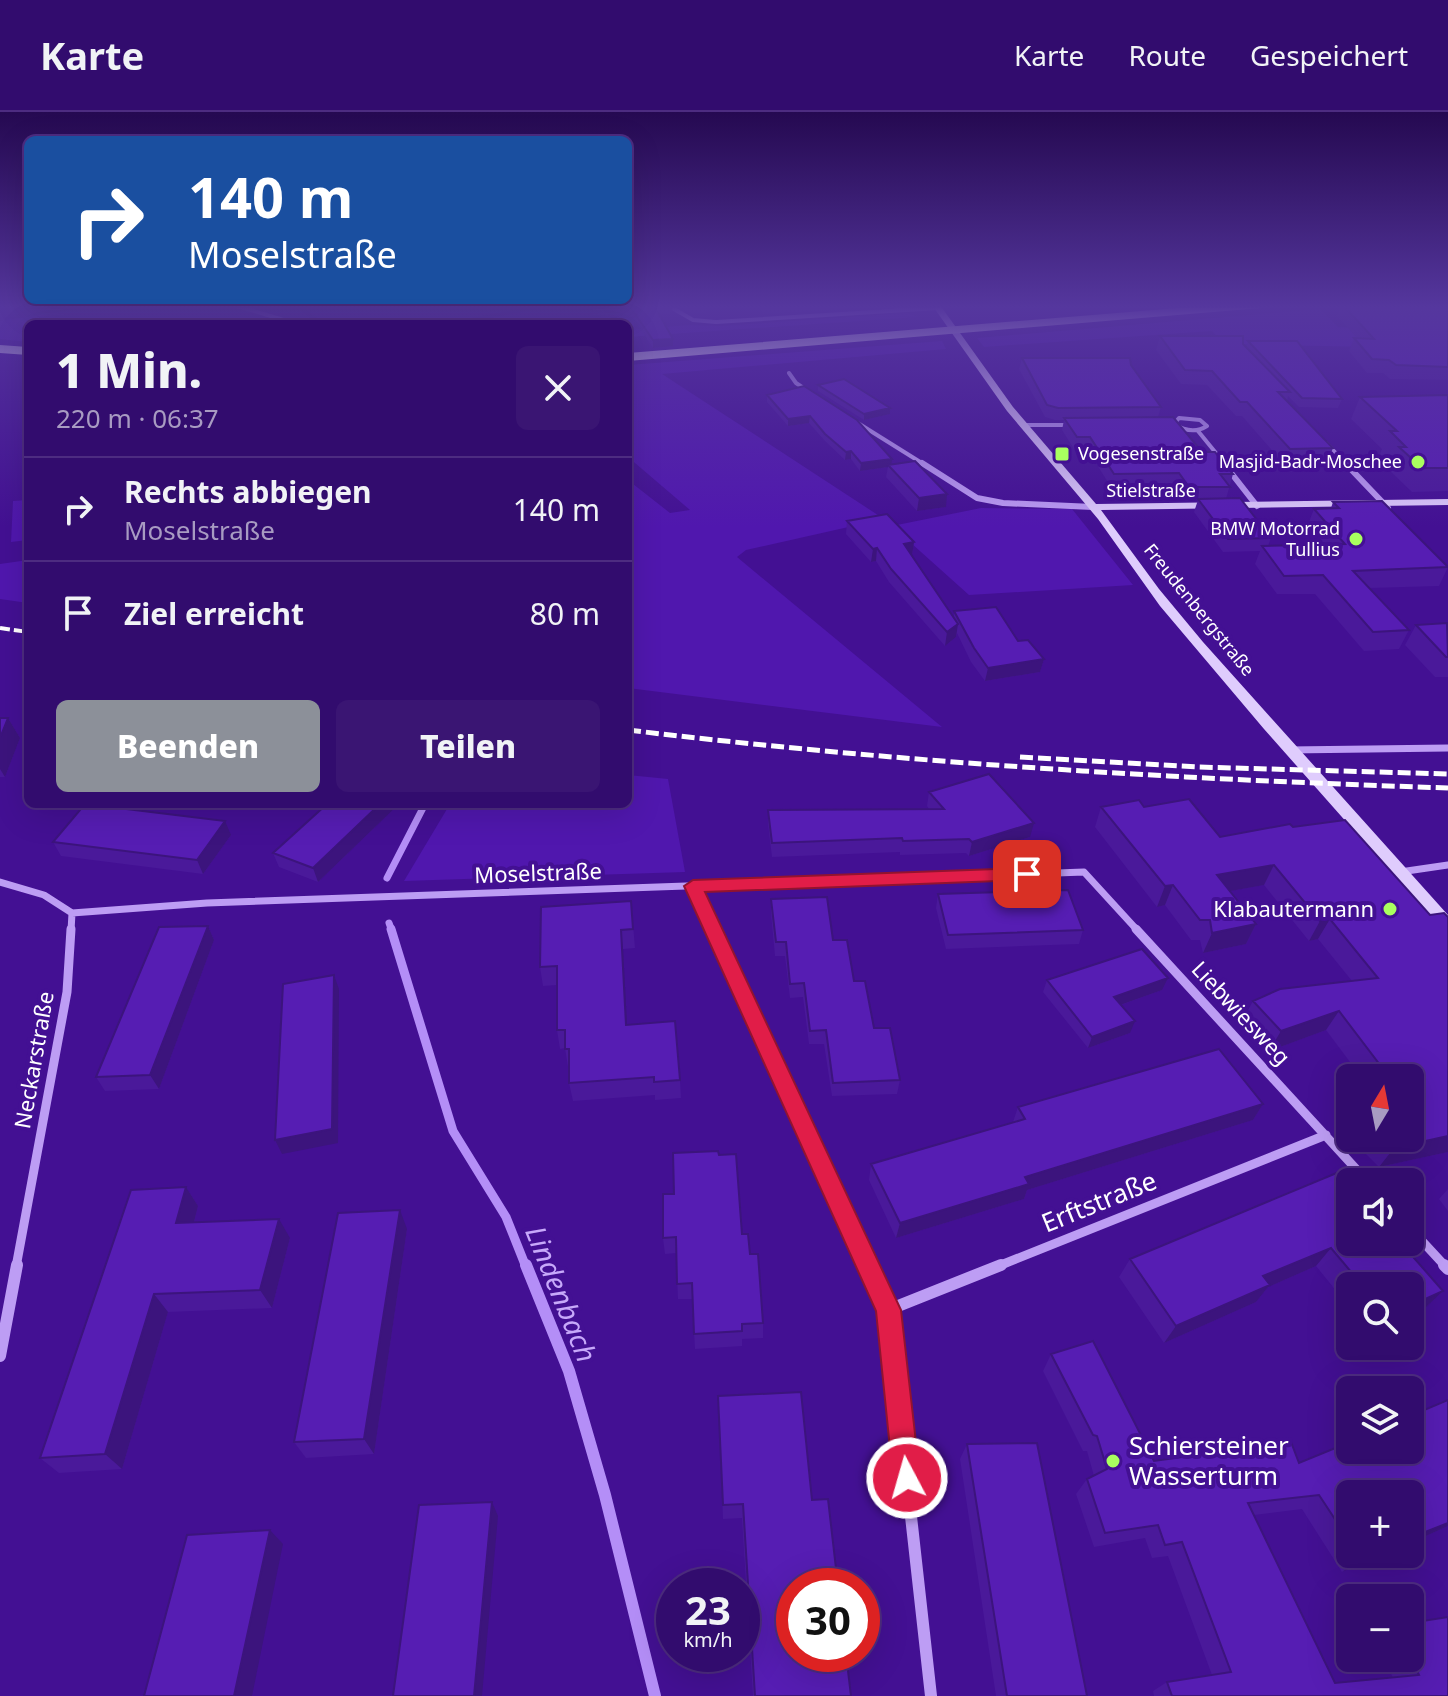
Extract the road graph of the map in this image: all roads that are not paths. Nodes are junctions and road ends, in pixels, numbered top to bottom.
1 (793, 379) edge
2 (988, 379) edge
3 (809, 392) edge
4 (848, 416) edge
5 (1022, 425) junction
6 (1080, 425) edge
7 (1198, 431) junction
8 (1318, 435) edge
9 (1448, 502) edge
10 (1384, 503) junction
11 (1257, 506) junction
12 (1093, 507) junction
13 (1395, 515) edge
14 (1448, 748) edge
15 (1289, 750) junction
16 (1448, 865) edge
17 (1084, 872) joint
18 (1400, 872) junction
19 (0, 882) edge
20 (693, 886) junction
21 (72, 913) junction
22 (1448, 926) edge
23 (1326, 1135) junction
24 (1355, 1168) edge
25 (1424, 1243) edge
26 (1448, 1269) edge
27 (888, 1310) junction
28 (0, 1356) edge
29 (931, 1696) edge

1 - 3 street
2 - 5 street, Freudenbergstraße
4 - 12 street
5 - 6 street
5 - 12 street, Freudenbergstraße
7 - 7 street
7 - 11 street
8 - 10 street
9 - 10 street, Stielstraße
10 - 11 street, Stielstraße
10 - 13 street
11 - 12 street, Stielstraße
12 - 15 street, Freudenbergstraße
14 - 15 street
15 - 18 street, Freudenbergstraße
16 - 18 street
17 - 20 street, Moselstraße
17 - 23 street, Liebwiesweg
18 - 22 street, Freudenbergstraße
19 - 21 street
20 - 21 street, Moselstraße
20 - 27 street
21 - 28 street, Neckarstraße
23 - 24 street, Liebwiesweg
23 - 27 street, Erftstraße
25 - 26 street
27 - 29 street

